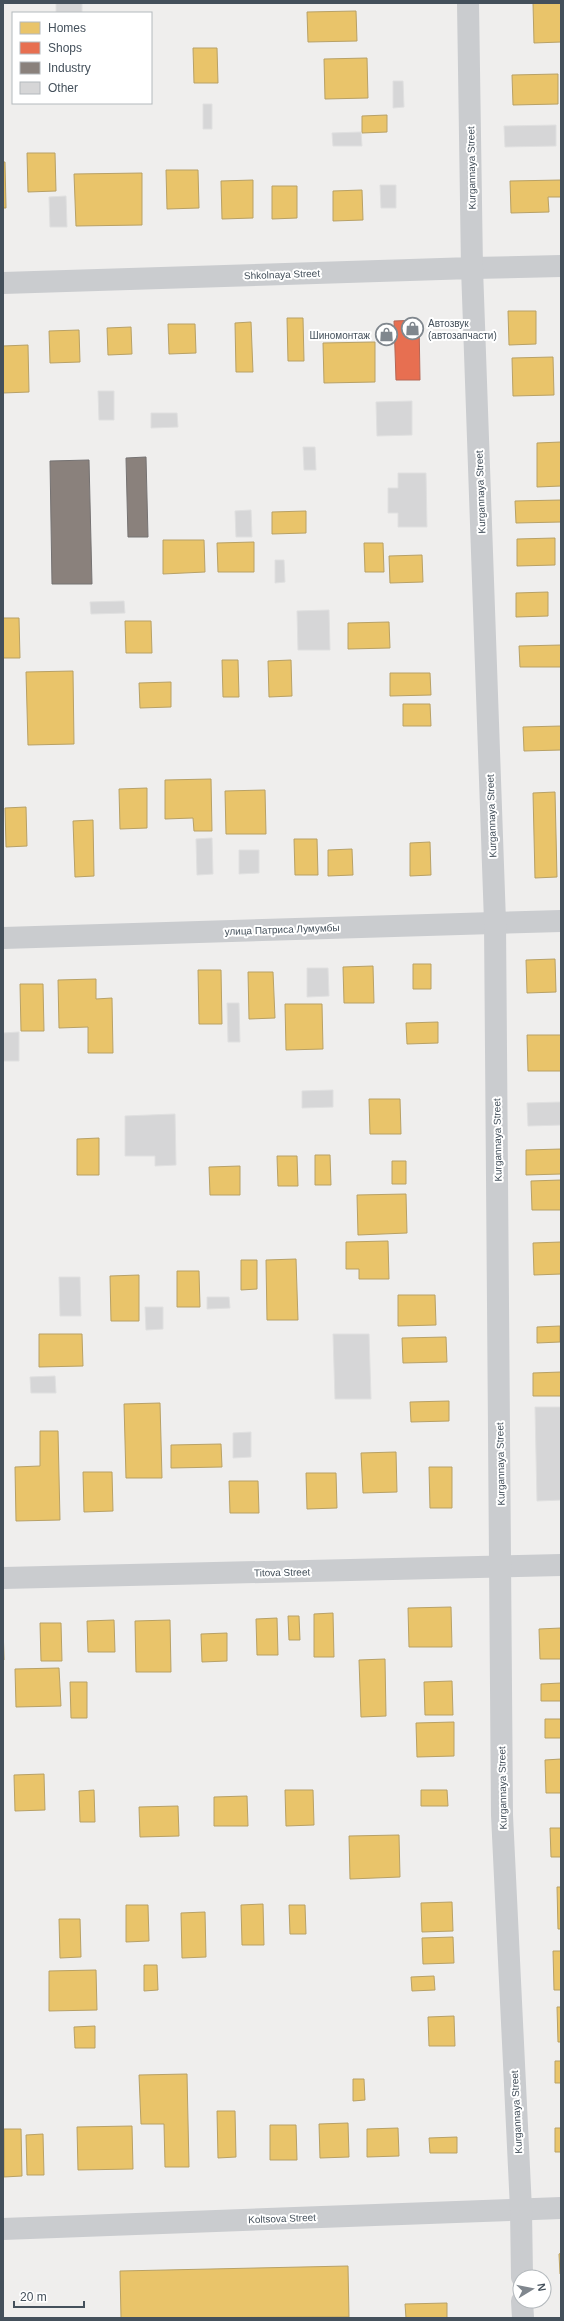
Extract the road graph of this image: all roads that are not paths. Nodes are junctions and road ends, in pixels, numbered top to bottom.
1 (468, 3) edge
2 (561, 266) edge
3 (472, 268) junction
4 (3, 283) edge
5 (561, 921) edge
6 (495, 922) junction
7 (3, 938) edge
8 (561, 1565) edge
9 (501, 1568) junction
10 (3, 1578) edge
11 (561, 2208) edge
12 (521, 2209) junction
13 (3, 2230) edge
14 (522, 2269) edge

1 - 3 street, Kurgannaya Street
2 - 3 street, Shkolnaya Street
3 - 4 street, Shkolnaya Street
3 - 6 street, Kurgannaya Street
5 - 6 street, улица Патриса Лумумбы
6 - 7 street, улица Патриса Лумумбы
6 - 9 street, Kurgannaya Street
8 - 9 street, Titova Street
9 - 10 street, Titova Street
9 - 12 street, Kurgannaya Street
11 - 12 street, Koltsova Street
12 - 13 street, Koltsova Street
12 - 14 street, Kurgannaya Street

